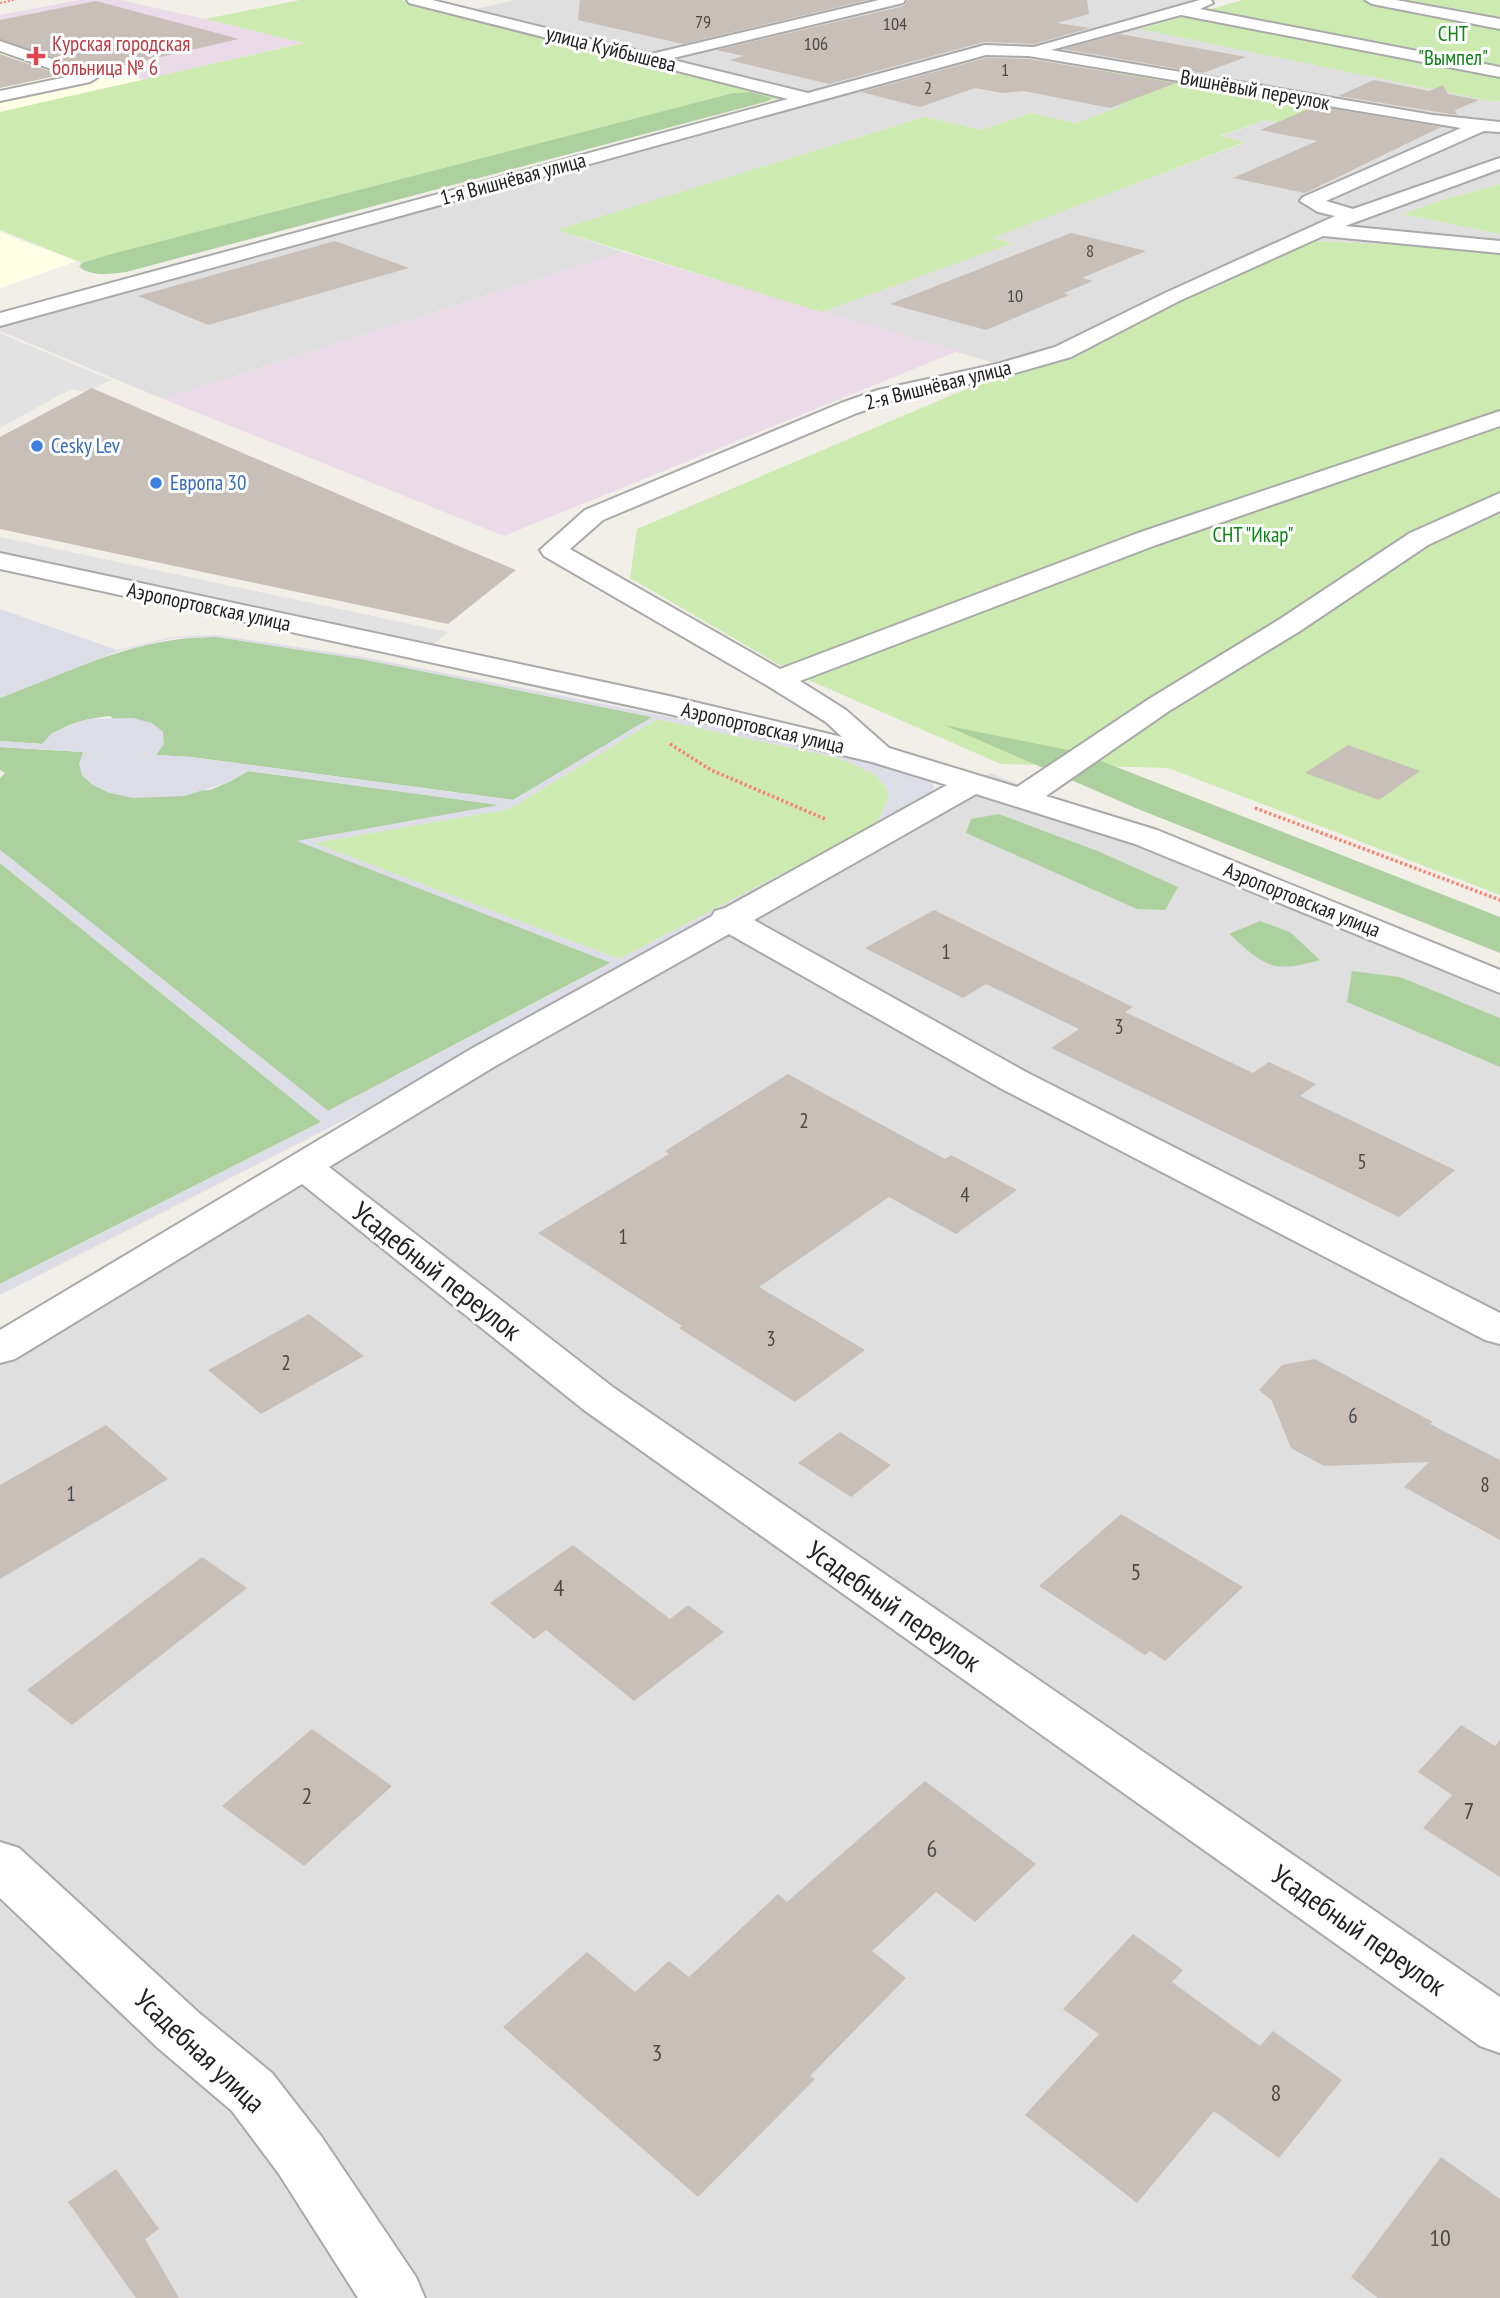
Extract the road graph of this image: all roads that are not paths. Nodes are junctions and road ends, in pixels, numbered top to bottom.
1 (414, 0) edge
2 (1214, 0) edge
3 (1372, 0) edge
4 (888, 1) edge
5 (490, 2) dead end
6 (1181, 9) junction
7 (453, 10) junction
8 (1500, 24) edge
9 (0, 46) edge
10 (1029, 51) junction
11 (652, 59) junction
12 (1500, 72) edge
13 (0, 96) edge
14 (807, 98) junction
15 (1491, 126) edge
16 (1500, 163) edge
17 (1354, 215) junction
18 (1318, 230) junction
19 (1500, 247) edge
20 (0, 320) edge
21 (1500, 418) edge
22 (1500, 501) edge
23 (0, 561) edge
24 (778, 680) junction
25 (881, 755) junction
26 (974, 783) junction
27 (1022, 798) junction
28 (727, 918) junction
29 (1500, 982) edge
30 (302, 1165) junction
31 (1500, 1330) edge
32 (0, 1349) edge
33 (0, 1864) edge
34 (1500, 2028) edge
35 (394, 2298) edge

1 - 7 street, улица Куйбышева
2 - 6 street
3 - 8 street
4 - 11 street
5 - 7 street
6 - 10 street
6 - 12 street
7 - 11 street, улица Куйбышева
9 - 13 street
10 - 14 street, 1-я Вишнёвая улица
10 - 15 street, Вишнёвый переулок
11 - 14 street, улица Куйбышева
14 - 20 street, 1-я Вишнёвая улица
15 - 17 street
16 - 17 street, 2-я Вишнёвая улица
17 - 18 street, 2-я Вишнёвая улица
18 - 19 street
18 - 24 street, 2-я Вишнёвая улица
21 - 24 street
22 - 27 street
23 - 25 street, Аэропортовская улица
24 - 25 street, 2-я Вишнёвая улица
25 - 26 street, Аэропортовская улица
26 - 27 street, Аэропортовская улица
26 - 28 street
27 - 29 street, Аэропортовская улица
28 - 30 street
28 - 31 street
30 - 32 street
30 - 34 street, Усадебный переулок
33 - 35 street, Усадебная улица

